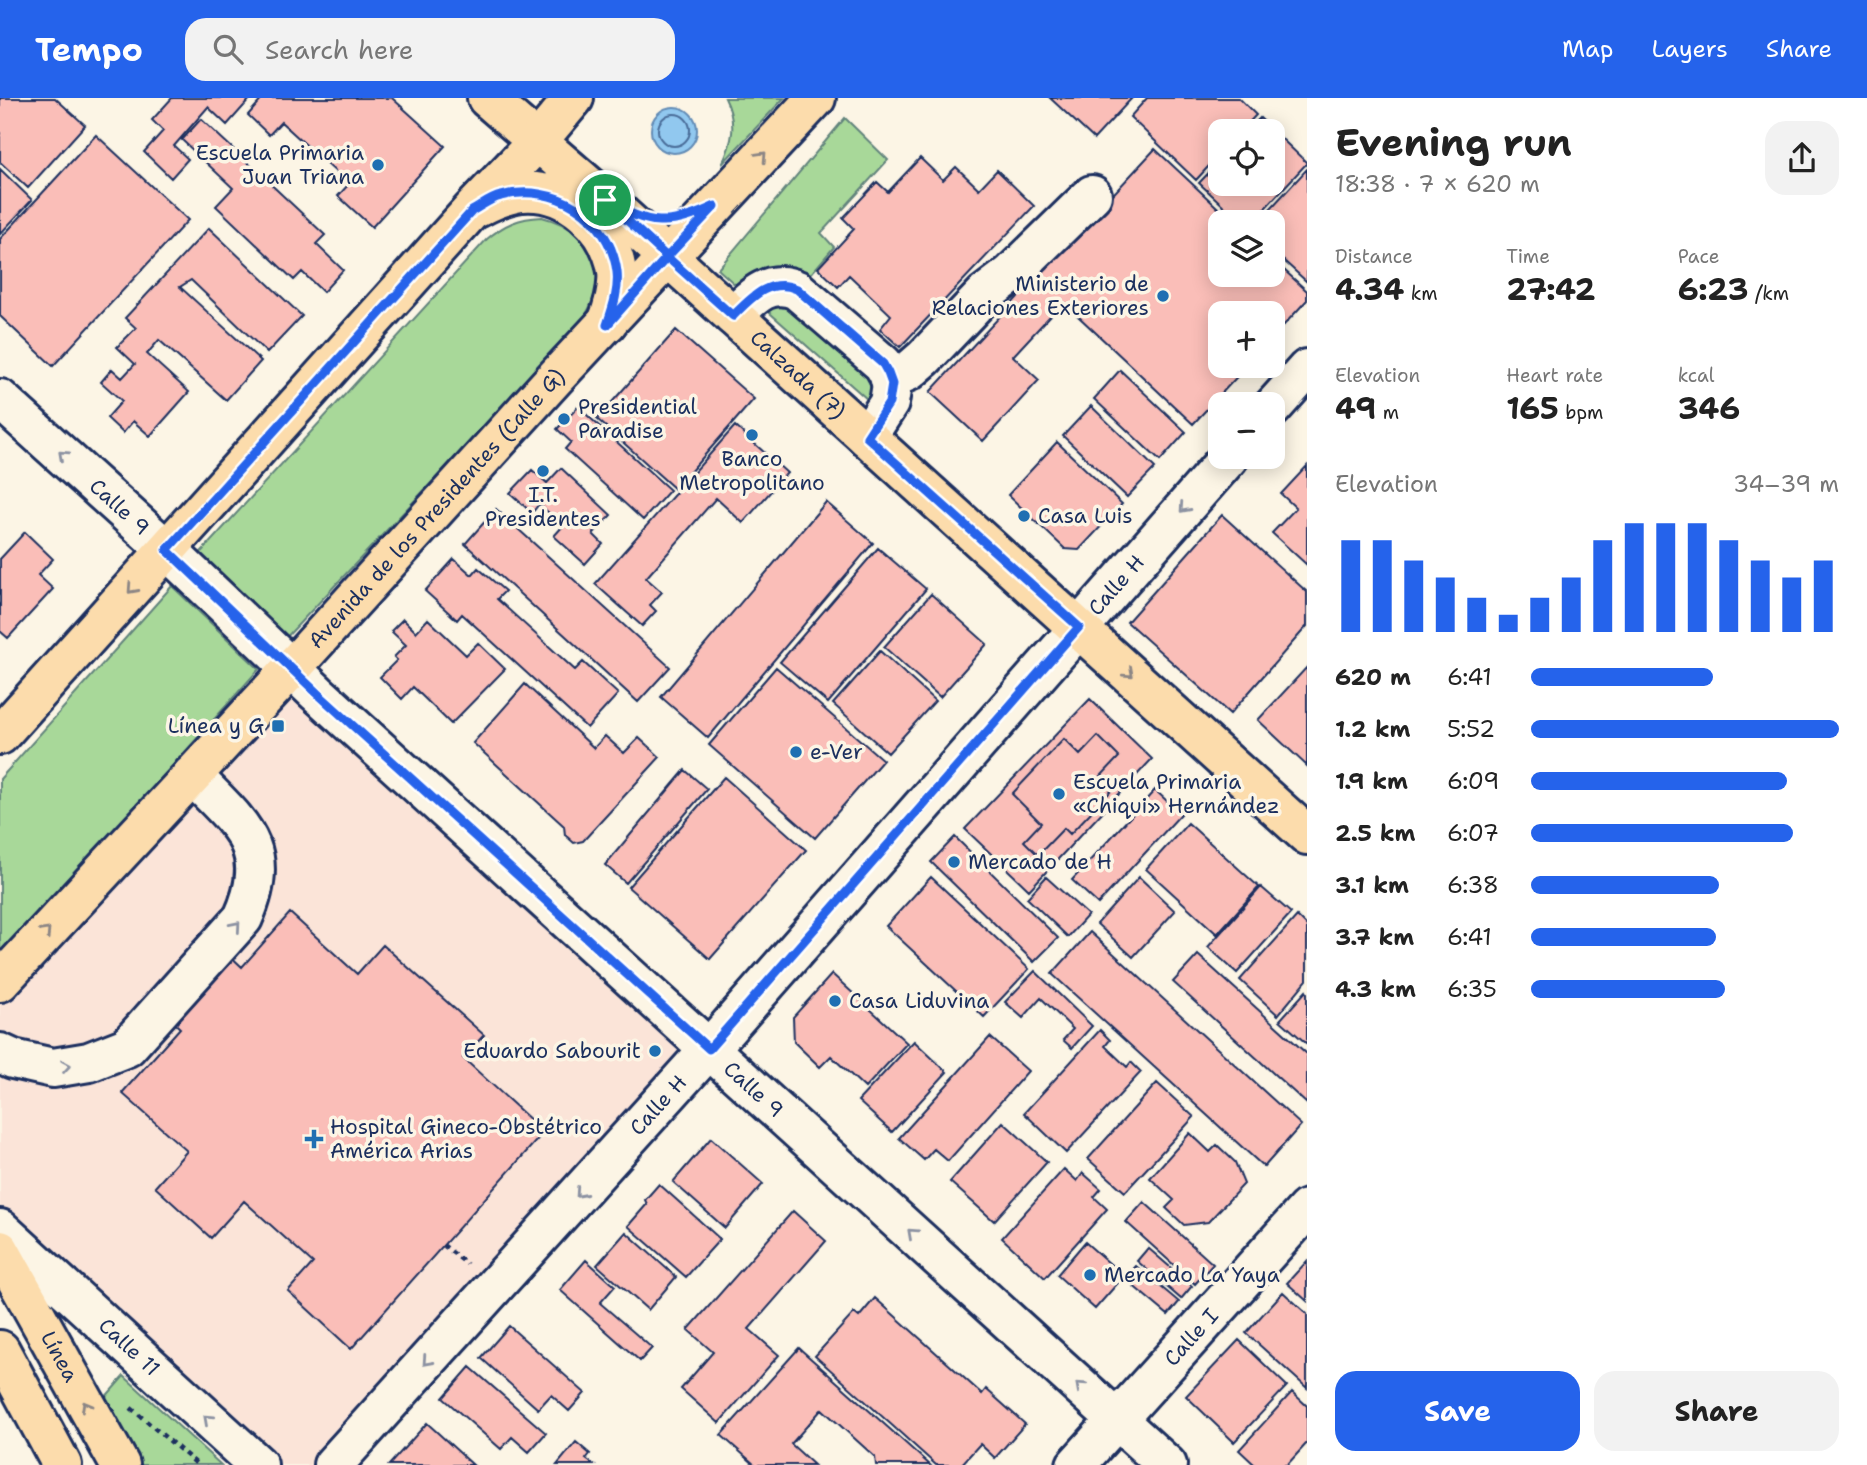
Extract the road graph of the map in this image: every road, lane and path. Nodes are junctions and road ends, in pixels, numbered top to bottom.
1 (487, 98) edge
2 (574, 98) edge
3 (581, 98) edge
4 (816, 98) edge
5 (537, 142) junction
6 (1093, 195) dead end
7 (605, 200) junction
8 (715, 206) junction
9 (472, 211) junction
10 (667, 257) junction
11 (733, 316) junction
12 (607, 325) junction
13 (1307, 369) edge
14 (890, 379) junction
15 (1285, 394) edge
16 (0, 399) edge
17 (867, 437) junction
18 (1219, 469) edge
19 (167, 550) junction
20 (1079, 627) junction
21 (291, 669) junction
22 (0, 735) edge
23 (192, 775) junction
24 (1307, 835) edge
25 (0, 982) edge
26 (709, 1049) junction
27 (0, 1053) edge
28 (1307, 1209) edge
29 (0, 1229) edge
30 (0, 1250) edge
31 (0, 1350) edge
32 (130, 1419) dead end
33 (1116, 1419) junction
34 (62, 1465) edge
35 (120, 1465) edge
36 (198, 1465) edge
37 (258, 1465) edge
38 (333, 1465) edge
39 (1076, 1465) edge
40 (1167, 1465) edge

1 - 5 main road, Calzada (7)
2 - 5 main road
3 - 7 main road
8 -> 4 main road, Avenida de los Presidentes (Calle G)
5 - 7 main road, Calzada (7)
5 - 9 main road
6 - 14 street
7 - 8 main road
7 - 10 main road, Calzada (7)
8 - 10 main road, Avenida de los Presidentes (Calle G)
9 - 12 main road
9 - 19 main road
10 - 11 main road, Calzada (7)
10 - 12 main road, Avenida de los Presidentes (Calle G)
11 - 14 street
11 - 17 main road, Calzada (7)
12 - 21 main road, Avenida de los Presidentes (Calle G)
13 - 15 street
14 - 17 street
19 -> 16 street, Calle 9
17 - 20 main road, Calzada (7)
18 -> 20 street, Calle H
19 - 21 street, Calle 9
19 -> 22 main road
20 -> 24 main road, Calzada (7)
20 - 26 street, Calle H
21 - 23 main road, Avenida de los Presidentes (Calle G)
21 - 26 street, Calle 9
25 -> 23 main road, Avenida de los Presidentes (Calle G)
27 -> 23 street
33 -> 26 street, Calle 9
26 -> 38 street, Calle H
28 - 33 street, Calle I
37 -> 29 street, Calle 11
35 -> 30 main road, Línea
31 - 34 main road
32 - 36 path
33 - 39 street, Calle I
33 - 40 street, Calle 9

